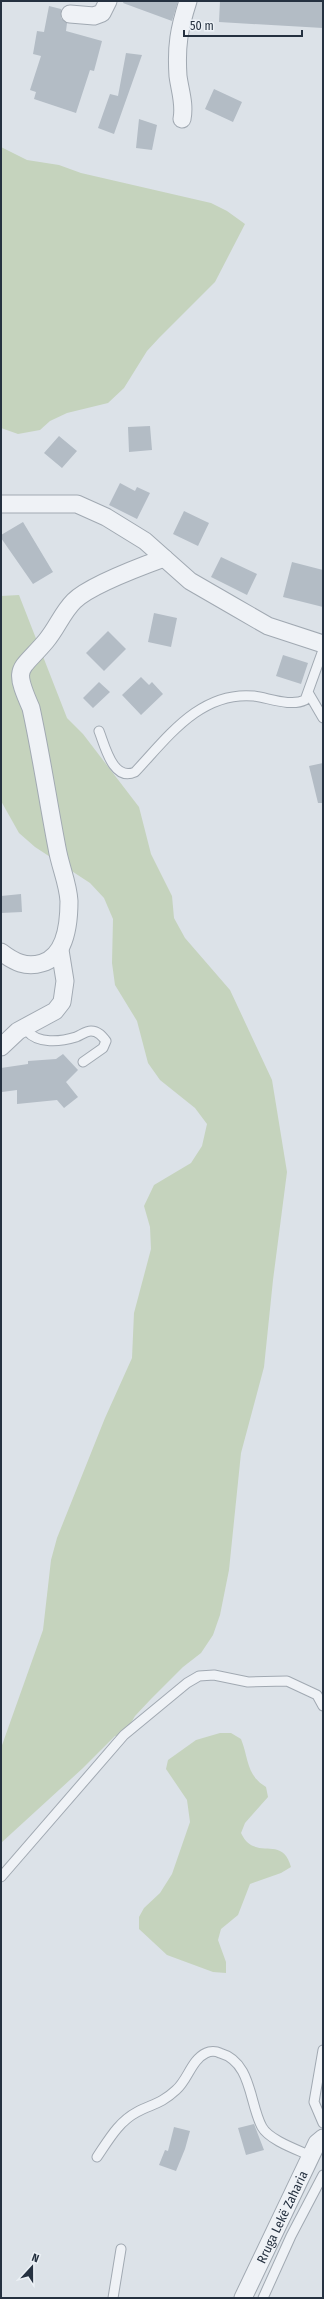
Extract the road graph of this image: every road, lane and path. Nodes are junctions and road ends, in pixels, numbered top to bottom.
1 (108, 1) edge
2 (188, 1) edge
3 (70, 14) dead end
4 (182, 119) dead end
5 (1, 504) edge
6 (164, 558) junction
7 (323, 644) edge
8 (323, 650) edge
9 (309, 694) junction
10 (323, 718) edge
11 (99, 731) dead end
12 (60, 950) junction
13 (1, 952) edge
14 (28, 1024) junction
15 (1, 1047) edge
16 (83, 1062) dead end
17 (323, 1706) edge
18 (1, 1876) edge
19 (323, 2050) edge
20 (323, 2123) edge
21 (323, 2138) edge
22 (311, 2156) junction
23 (97, 2157) dead end
24 (323, 2175) edge
25 (121, 2249) dead end
26 (113, 2298) edge
27 (244, 2298) edge
28 (264, 2298) edge

1 - 3 street
2 - 4 street
5 - 6 street
6 - 7 street
6 - 12 street
8 - 9 lane
9 - 10 lane
9 - 11 lane
12 - 13 street
12 - 14 street
14 - 15 street
14 - 16 lane
17 - 18 lane
19 - 20 lane
21 - 22 street, Rruga Lekë Zaharia
22 - 23 lane
22 - 27 street, Rruga Lekë Zaharia
24 - 28 lane
25 - 26 lane

